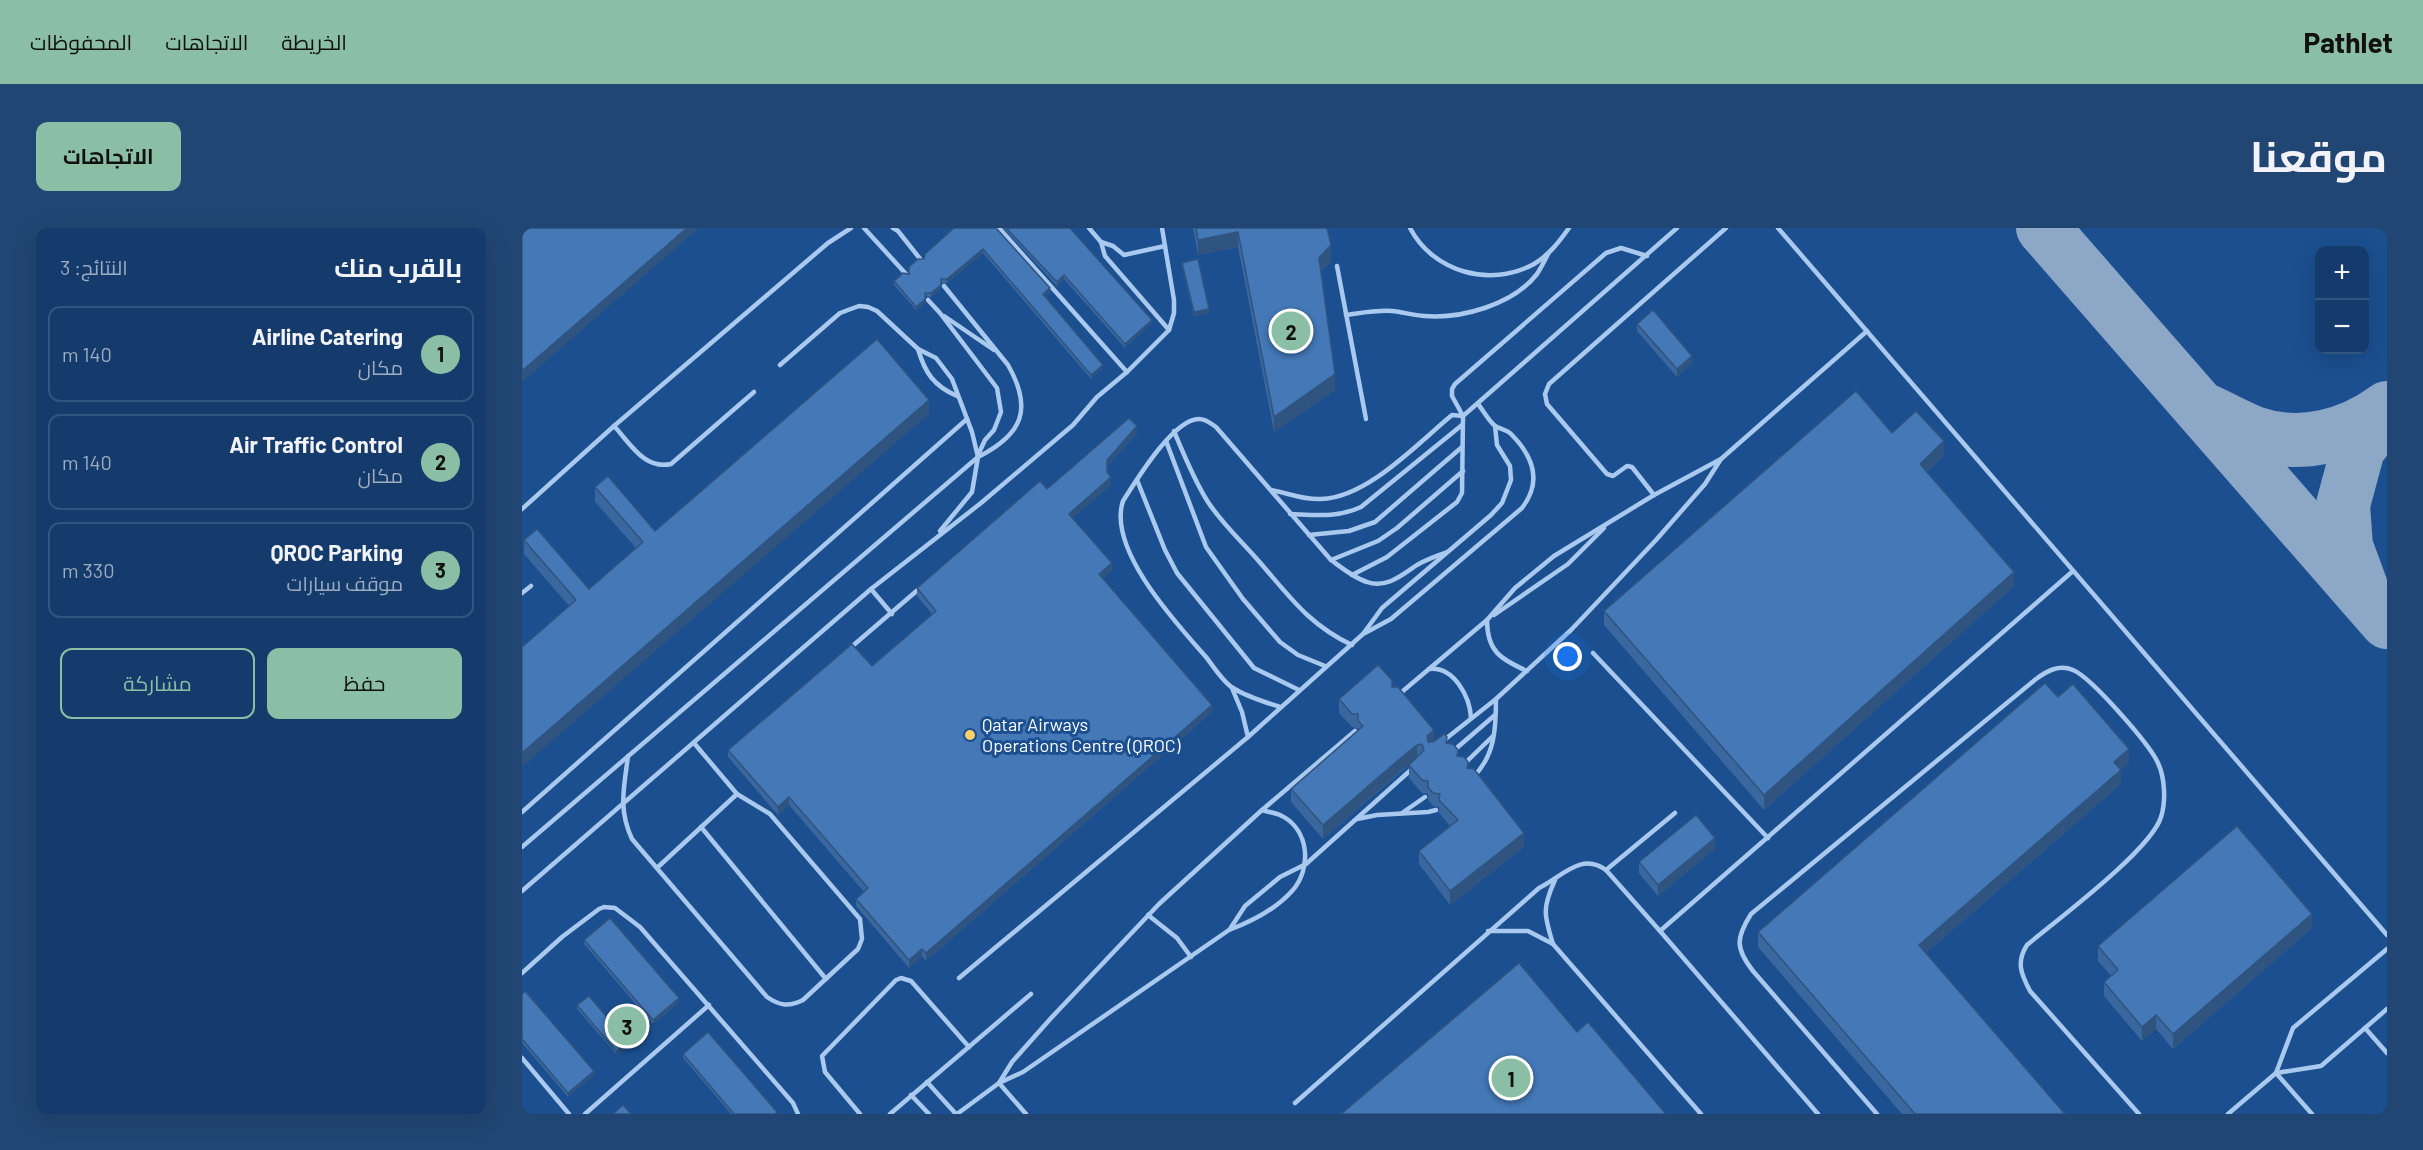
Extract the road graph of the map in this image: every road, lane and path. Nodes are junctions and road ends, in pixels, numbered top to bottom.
1 (851, 228) edge
2 (864, 228) edge
3 (892, 228) edge
4 (999, 228) edge
5 (1089, 228) edge
6 (1162, 228) edge
7 (1410, 228) edge
8 (1569, 228) edge
9 (1677, 228) edge
10 (1726, 228) edge
11 (1778, 228) edge
12 (1101, 242) junction
13 (1166, 246) junction
14 (1548, 254) junction
15 (1647, 256) junction
16 (921, 260) edge
17 (1336, 266) dead end
18 (906, 274) edge
19 (944, 286) edge
20 (928, 300) edge
21 (940, 313) junction
22 (1346, 315) junction
23 (1169, 330) junction
24 (1867, 331) junction
25 (918, 350) junction
26 (999, 354) junction
27 (780, 365) dead end
28 (1127, 372) junction
29 (754, 392) dead end
30 (957, 396) junction
31 (1478, 404) junction
32 (1464, 416) junction
33 (967, 419) junction
34 (1366, 419) dead end
35 (1462, 425) junction
36 (614, 426) junction
37 (1495, 426) junction
38 (1174, 431) junction
39 (1166, 441) junction
40 (1462, 447) junction
41 (978, 457) junction
42 (1721, 459) junction
43 (1463, 471) junction
44 (1137, 480) junction
45 (1270, 490) junction
46 (1654, 495) junction
47 (522, 509) edge
48 (1290, 513) junction
49 (1609, 522) junction
50 (1309, 535) junction
51 (931, 541) junction
52 (1452, 550) junction
53 (1331, 560) junction
54 (2073, 571) junction
55 (1352, 575) junction
56 (924, 585) edge
57 (531, 586) dead end
58 (871, 589) junction
59 (522, 593) edge
60 (892, 614) junction
61 (1487, 620) junction
62 (1363, 634) junction
63 (1352, 645) junction
64 (1593, 653) dead end
65 (842, 656) edge
66 (1325, 666) junction
67 (1429, 669) junction
68 (1527, 671) junction
69 (1232, 688) junction
70 (1299, 690) junction
71 (1395, 698) edge
72 (1496, 699) junction
73 (1280, 707) junction
74 (1496, 714) junction
75 (1471, 718) junction
76 (1355, 731) edge
77 (1493, 736) junction
78 (1248, 737) junction
79 (694, 743) junction
80 (1439, 745) edge
81 (1450, 754) edge
82 (628, 756) junction
83 (1420, 762) edge
84 (1461, 767) edge
85 (1471, 779) edge
86 (737, 794) junction
87 (1425, 797) edge
88 (623, 804) junction
89 (1262, 810) junction
90 (1436, 810) edge
91 (522, 812) edge
92 (1402, 813) junction
93 (1675, 813) dead end
94 (1355, 820) junction
95 (701, 827) junction
96 (1768, 838) junction
97 (522, 847) edge
98 (1306, 864) junction
99 (658, 867) junction
100 (1606, 870) junction
101 (1555, 880) junction
102 (522, 891) edge
103 (1148, 915) junction
104 (1229, 930) junction
105 (1488, 931) junction
106 (1660, 931) junction
107 (2387, 935) edge
108 (1553, 944) junction
109 (2387, 948) edge
110 (1191, 957) junction
111 (522, 973) edge
112 (959, 978) dead end
113 (826, 979) junction
114 (1030, 994) dead end
115 (709, 1005) junction
116 (2387, 1009) edge
117 (2365, 1028) junction
118 (969, 1047) junction
119 (2387, 1053) edge
120 (522, 1058) edge
121 (2276, 1073) junction
122 (927, 1082) junction
123 (999, 1083) junction
124 (911, 1095) junction
125 (1295, 1103) dead end
126 (569, 1114) edge
127 (585, 1114) edge
128 (798, 1114) edge
129 (860, 1114) edge
130 (890, 1114) edge
131 (929, 1114) edge
132 (956, 1114) edge
133 (1026, 1114) edge
134 (1701, 1114) edge
135 (1818, 1114) edge
136 (1877, 1114) edge
137 (2139, 1114) edge
138 (2228, 1114) edge
139 (2312, 1114) edge

1 - 36 lane
2 - 18 lane
3 - 16 lane
4 - 28 lane
5 - 12 lane
6 - 13 lane
7 - 14 lane
8 - 14 lane
9 - 15 lane
10 - 46 lane
11 - 24 lane
12 - 13 lane
12 - 23 lane
13 - 23 lane
14 - 22 lane
15 - 31 lane
15 - 32 lane
17 - 22 lane
19 - 26 lane
20 - 21 lane
21 - 26 lane
21 - 41 lane
22 - 34 lane
23 - 28 lane
24 - 42 lane
24 - 54 lane
25 - 27 lane
25 - 30 lane
25 - 30 lane
26 - 41 lane
28 - 51 lane
29 - 36 lane
30 - 33 lane
31 - 32 lane
31 - 37 lane
32 - 35 lane
32 - 45 lane
33 - 41 lane
33 - 91 lane
35 - 40 lane
35 - 48 lane
36 - 47 lane
37 - 52 lane
37 - 62 lane
38 - 39 lane
38 - 45 lane
38 - 63 lane
39 - 44 lane
39 - 66 lane
40 - 43 lane
40 - 50 lane
41 - 51 lane
41 - 82 lane
42 - 46 lane
42 - 68 lane
43 - 53 lane
43 - 55 lane
44 - 69 lane
44 - 70 lane
45 - 48 lane
46 - 49 lane
48 - 50 lane
49 - 61 lane
49 - 61 lane
50 - 53 lane
51 - 58 lane
52 - 55 lane
52 - 62 lane
53 - 55 lane
54 - 96 lane
54 - 107 lane
56 - 60 lane
57 - 59 lane
58 - 60 lane
58 - 79 lane
60 - 65 lane
61 - 67 lane
61 - 68 lane
62 - 63 lane
63 - 66 lane
64 - 96 lane
66 - 70 lane
67 - 71 lane
67 - 75 lane
68 - 72 lane
69 - 73 lane
69 - 78 lane
70 - 73 lane
72 - 74 lane
72 - 75 lane
73 - 78 lane
74 - 77 lane
74 - 81 lane
75 - 80 lane
76 - 89 lane
77 - 84 lane
77 - 85 lane
78 - 112 lane
79 - 86 lane
79 - 88 lane
82 - 88 lane
82 - 97 lane
83 - 94 lane
86 - 95 lane
86 - 113 lane
87 - 92 lane
88 - 99 lane
88 - 102 lane
89 - 98 lane
89 - 103 lane
90 - 92 lane
92 - 94 lane
93 - 100 lane
94 - 98 lane
95 - 99 lane
95 - 113 lane
96 - 106 lane
98 - 104 lane
98 - 104 lane
99 - 113 lane
100 - 101 lane
100 - 106 lane
101 - 105 lane
101 - 108 lane
103 - 110 lane
103 - 123 lane
104 - 110 lane
105 - 108 lane
105 - 125 lane
106 - 135 lane
108 - 134 lane
109 - 121 lane
110 - 123 lane
111 - 115 lane
114 - 118 lane
115 - 127 lane
115 - 128 lane
116 - 117 lane
117 - 119 lane
117 - 121 lane
118 - 122 lane
118 - 129 lane
120 - 126 lane
121 - 138 lane
121 - 139 lane
122 - 124 lane
122 - 132 lane
123 - 132 lane
123 - 133 lane
124 - 130 lane
124 - 131 lane
136 - 137 lane

